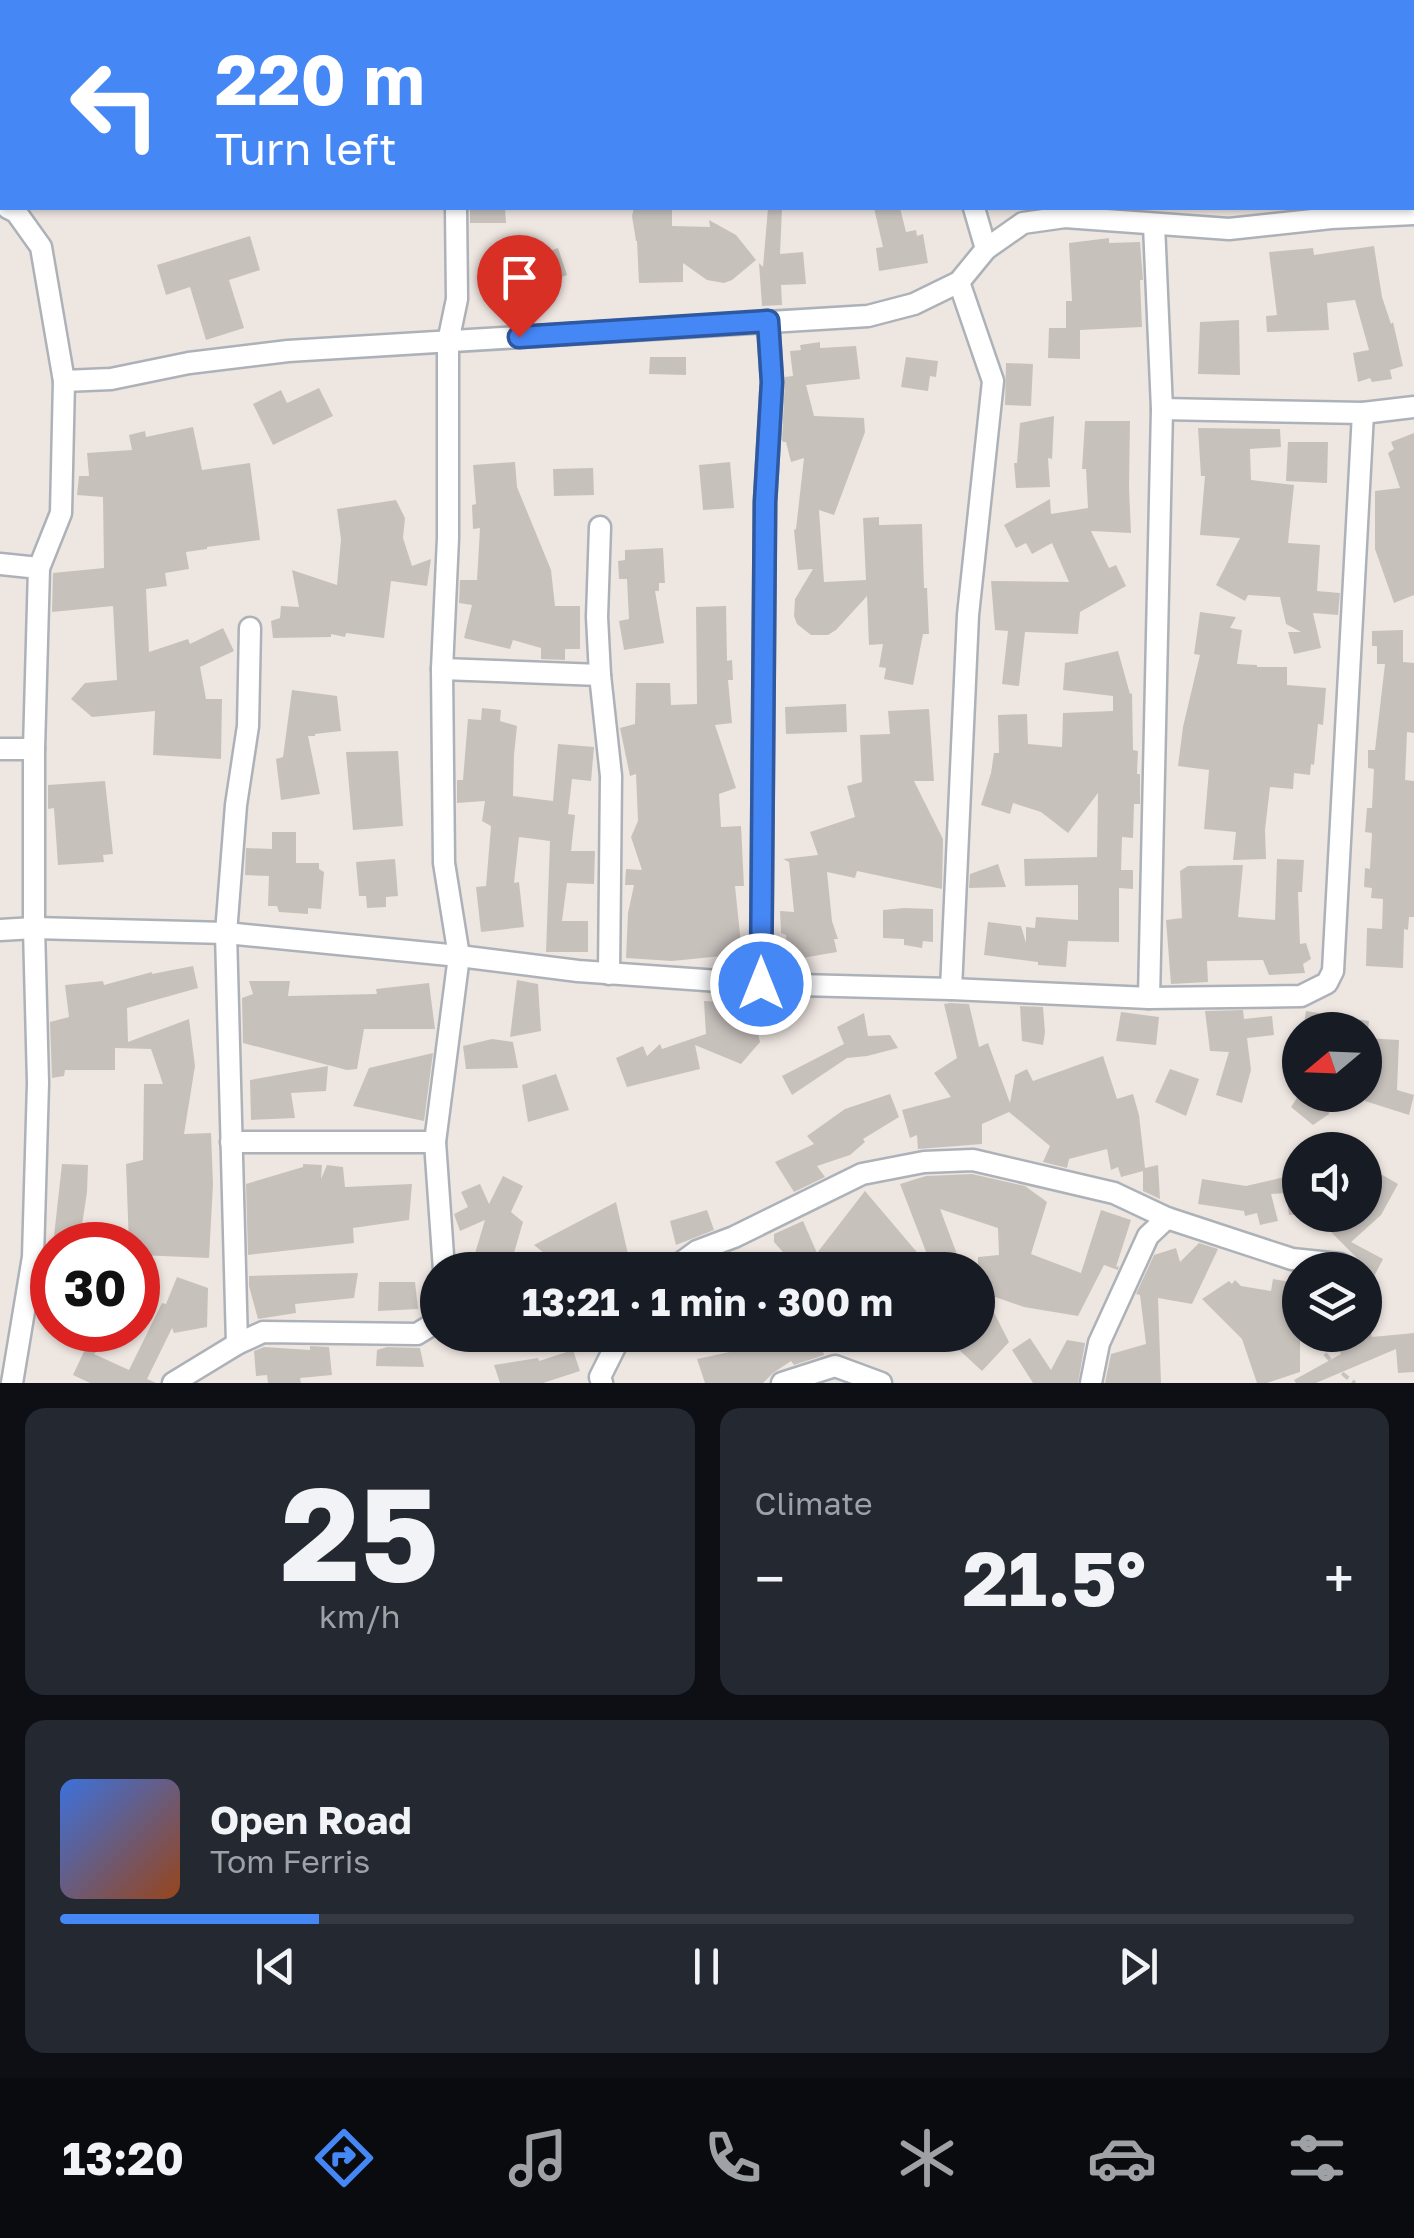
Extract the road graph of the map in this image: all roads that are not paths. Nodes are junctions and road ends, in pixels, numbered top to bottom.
1 (12, 210) edge
2 (456, 210) edge
3 (975, 210) edge
4 (1332, 213) edge
5 (1414, 214) edge
6 (1144, 219) edge
7 (986, 249) junction
8 (958, 282) junction
9 (768, 321) junction
10 (448, 342) junction
11 (64, 381) junction
12 (1414, 407) edge
13 (1162, 410) junction
14 (1363, 413) junction
15 (600, 528) dead end
16 (0, 564) edge
17 (39, 568) junction
18 (250, 628) dead end
19 (442, 669) junction
20 (600, 674) junction
21 (0, 748) edge
22 (34, 750) junction
23 (34, 928) junction
24 (0, 930) edge
25 (226, 934) junction
26 (459, 956) junction
27 (609, 974) junction
28 (761, 984) junction
29 (950, 989) junction
30 (1149, 998) junction
31 (231, 1142) junction
32 (435, 1142) junction
33 (1167, 1218) junction
34 (443, 1252) edge
35 (696, 1252) edge
36 (1282, 1256) edge
37 (420, 1332) edge
38 (237, 1344) junction
39 (612, 1352) edge
40 (12, 1383) edge
41 (173, 1383) edge
42 (602, 1383) edge
43 (782, 1383) edge
44 (881, 1383) edge
45 (1091, 1383) edge

1 - 11 street
2 - 10 street
3 - 7 street
4 - 5 street
4 - 6 street
6 - 7 street
6 - 13 street
7 - 8 street
8 - 9 street
8 - 29 street
9 - 10 street
9 - 28 street
10 - 11 street
10 - 19 street
11 - 17 street
12 - 14 street
13 - 14 street
13 - 30 street
14 - 30 street
15 - 20 street
16 - 17 street
17 - 22 street
18 - 25 street
19 - 20 street
19 - 26 street
20 - 27 street
21 - 22 street
22 - 23 street
23 - 24 street
23 - 25 street
23 - 40 street
25 - 26 street
25 - 31 street
26 - 27 street
26 - 32 street
27 - 28 street
28 - 29 street
29 - 30 street
31 - 32 street
31 - 38 street
32 - 34 street
33 - 35 street
33 - 36 street
33 - 45 street
37 - 38 street
38 - 41 street
39 - 42 street
43 - 44 street

